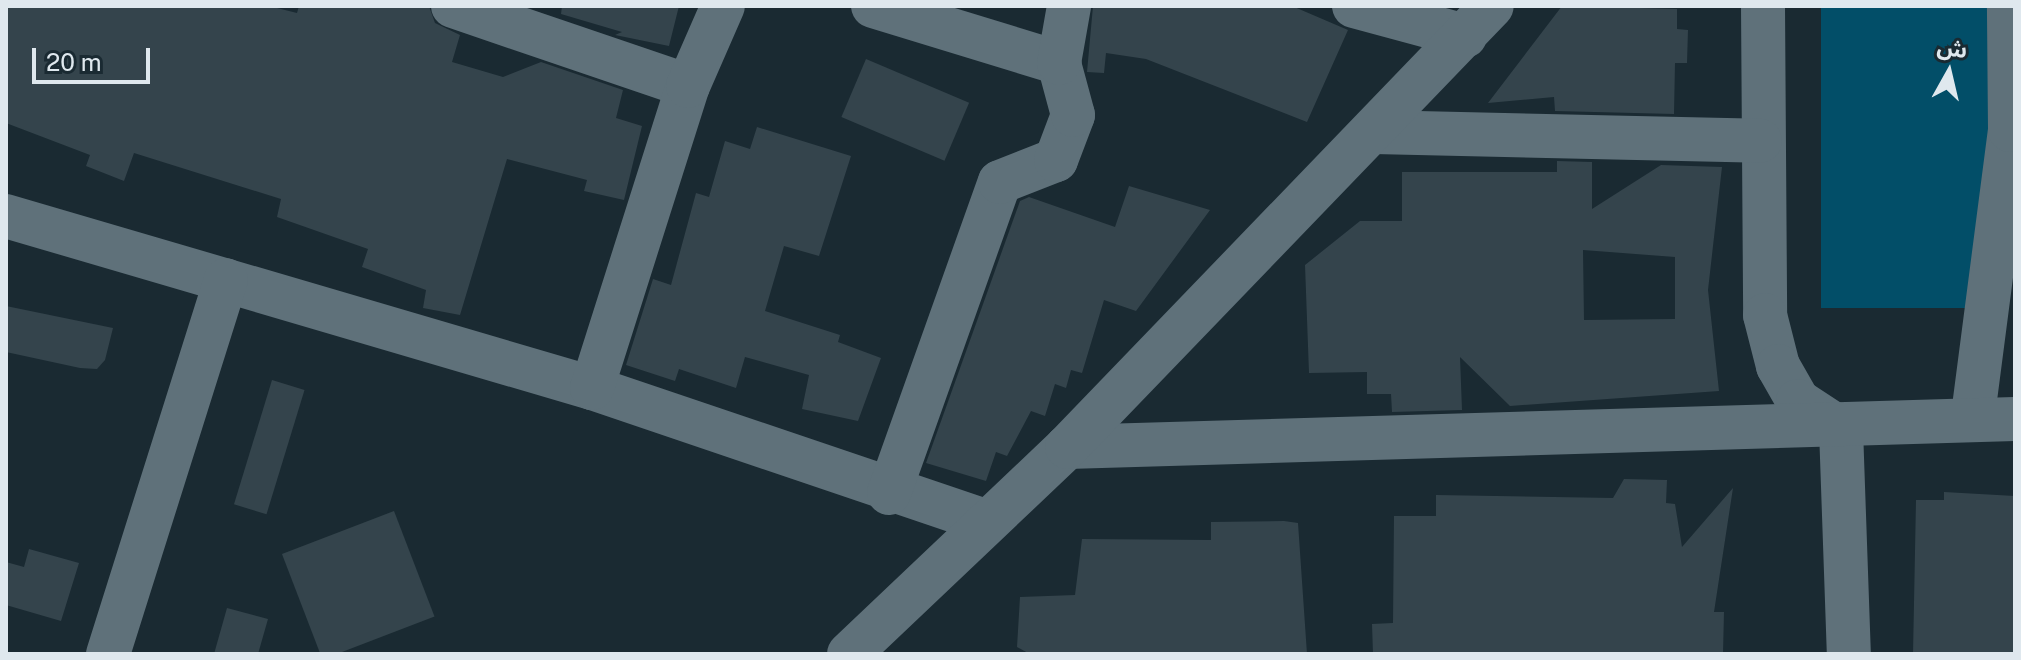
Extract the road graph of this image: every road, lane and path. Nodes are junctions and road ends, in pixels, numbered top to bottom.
1 (453, 6) edge
2 (723, 6) edge
3 (873, 6) edge
4 (1069, 6) edge
5 (1354, 6) edge
6 (1763, 6) edge
7 (2009, 6) edge
8 (1478, 21) edge
9 (1059, 63) junction
10 (688, 86) junction
11 (2013, 130) edge
12 (1374, 132) junction
13 (1760, 141) junction
14 (6, 216) edge
15 (226, 280) junction
16 (592, 388) junction
17 (1994, 417) edge
18 (1841, 429) junction
19 (1067, 447) junction
20 (889, 493) junction
21 (986, 521) junction
22 (108, 654) edge
23 (849, 654) edge
24 (1849, 654) edge

1 - 10 street
2 - 10 street
3 - 9 street
4 - 9 street
5 - 8 street
6 - 13 street
7 - 11 street
8 - 12 street
9 - 20 street
10 - 16 street
11 - 17 street
12 - 13 street
12 - 19 street
13 - 18 street
14 - 15 street
15 - 16 street
15 - 22 street
16 - 20 street
17 - 18 street
18 - 19 street
18 - 24 street
19 - 21 street
20 - 21 street
21 - 23 street

